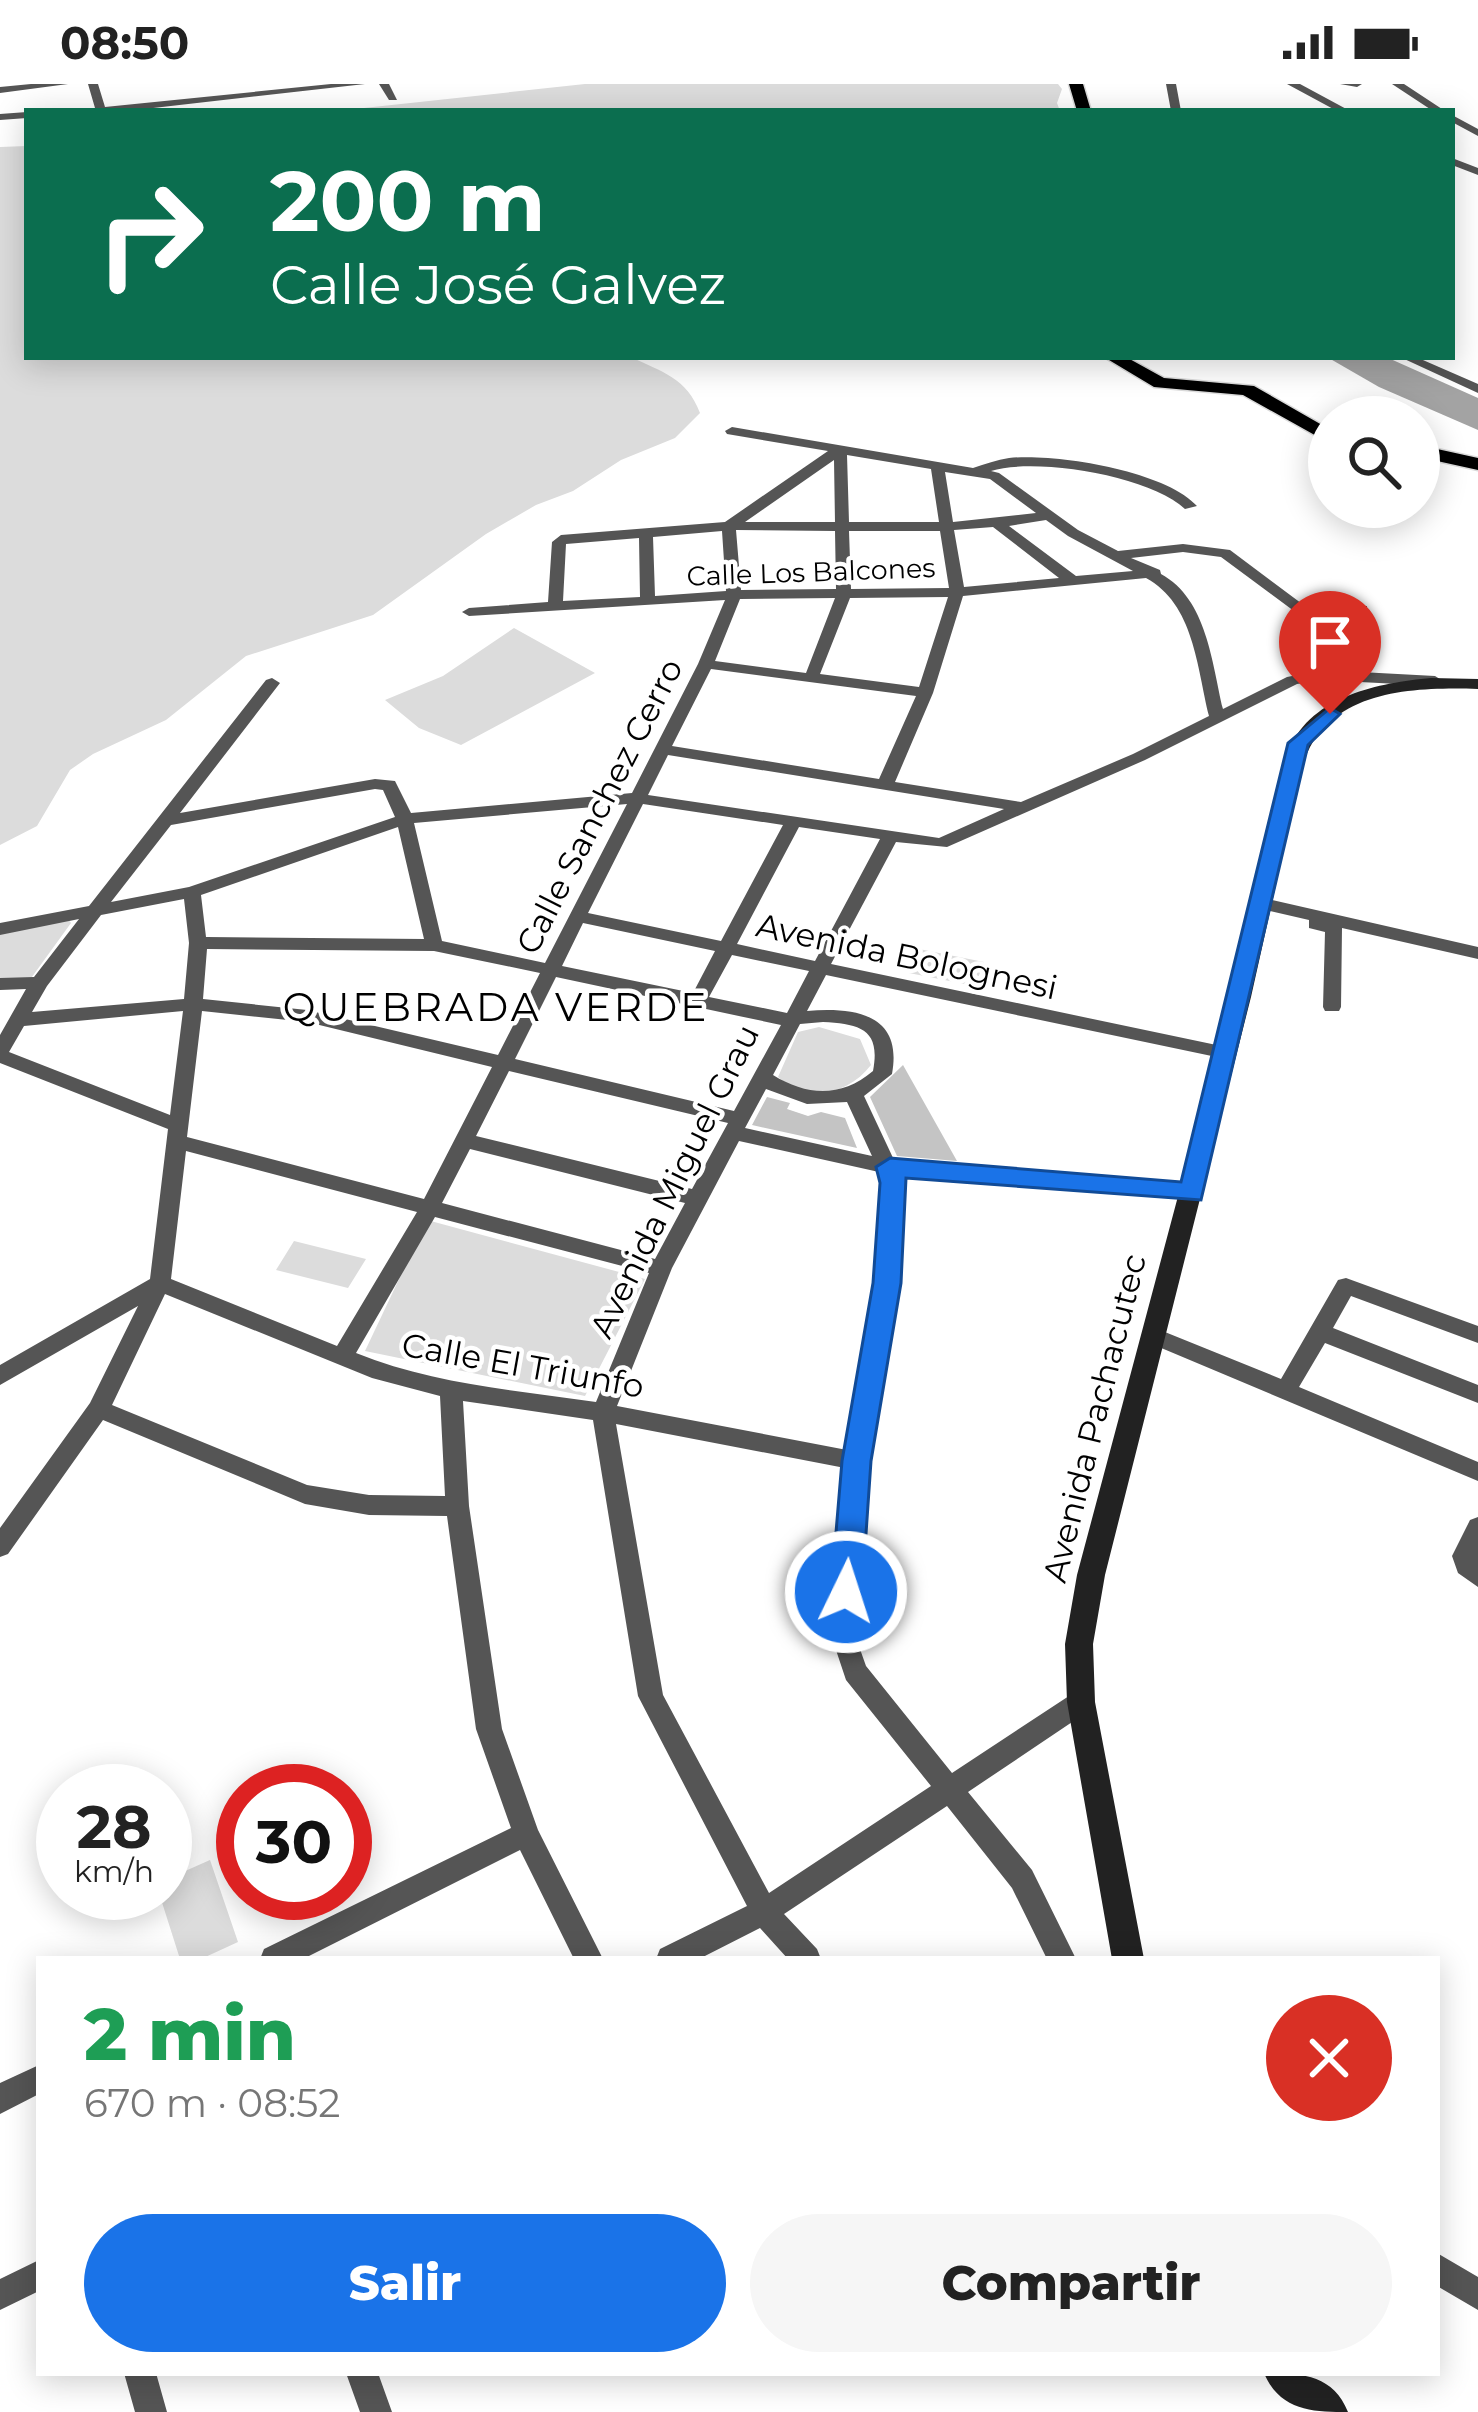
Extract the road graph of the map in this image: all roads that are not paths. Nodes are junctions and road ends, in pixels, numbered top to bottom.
1 (62, 84) edge
2 (360, 84) edge
3 (384, 84) edge
4 (1292, 84) edge
5 (1346, 84) edge
6 (1357, 84) edge
7 (1397, 84) edge
8 (0, 90) edge
9 (242, 90) edge
10 (393, 98) dead end
11 (120, 108) edge
12 (1339, 108) edge
13 (1435, 108) edge
14 (1118, 360) edge
15 (1413, 360) edge
16 (1478, 389) edge
17 (1308, 425) edge
18 (732, 431) dead end
19 (839, 449) junction
20 (1440, 456) edge
21 (937, 464) junction
22 (1478, 464) edge
23 (978, 471) junction
24 (1190, 506) dead end
25 (1051, 515) junction
26 (998, 524) junction
27 (946, 525) junction
28 (730, 526) junction
29 (842, 526) junction
30 (646, 536) junction
31 (1119, 555) junction
32 (1155, 574) junction
33 (1074, 582) junction
34 (957, 592) junction
35 (844, 593) junction
36 (734, 595) junction
37 (648, 604) junction
38 (555, 608) junction
39 (1362, 609) dead end
40 (469, 611) dead end
41 (706, 664) junction
42 (812, 676) junction
43 (1436, 681) junction
44 (272, 683) dead end
45 (1478, 684) edge
46 (925, 693) junction
47 (1217, 718) junction
48 (661, 749) junction
49 (885, 785) junction
50 (634, 798) junction
51 (1024, 808) junction
52 (405, 819) junction
53 (162, 820) junction
54 (794, 821) junction
55 (889, 838) junction
56 (192, 892) junction
57 (1262, 908) junction
58 (94, 911) junction
59 (575, 916) junction
60 (0, 929) edge
61 (198, 944) junction
62 (434, 945) junction
63 (725, 948) junction
64 (1478, 953) edge
65 (550, 967) junction
66 (817, 967) junction
67 (881, 982) junction
68 (39, 983) junction
69 (0, 984) edge
70 (698, 1001) junction
71 (194, 1004) junction
72 (1332, 1007) dead end
73 (16, 1020) junction
74 (789, 1020) junction
75 (864, 1022) junction
76 (1226, 1053) junction
77 (0, 1054) edge
78 (500, 1062) junction
79 (760, 1076) junction
80 (854, 1094) junction
81 (735, 1125) junction
82 (179, 1134) junction
83 (463, 1140) junction
84 (890, 1167) junction
85 (1191, 1193) junction
86 (697, 1198) junction
87 (430, 1207) junction
88 (661, 1268) junction
89 (160, 1283) junction
90 (1318, 1330) junction
91 (1478, 1335) edge
92 (1155, 1336) junction
93 (342, 1358) junction
94 (0, 1376) edge
95 (452, 1390) junction
96 (1286, 1390) junction
97 (1478, 1394) edge
98 (99, 1408) junction
99 (602, 1412) junction
100 (856, 1461) junction
101 (1478, 1472) edge
102 (457, 1506) junction
103 (1478, 1526) edge
104 (0, 1547) edge
105 (1478, 1577) edge
106 (1081, 1702) junction
107 (945, 1788) junction
108 (526, 1834) junction
109 (764, 1912) junction
110 (280, 1956) edge
111 (587, 1956) edge
112 (676, 1956) edge
113 (804, 1956) edge
114 (1060, 1956) edge
115 (1127, 1956) edge
116 (36, 2081) edge
117 (0, 2099) edge
118 (1440, 2270) edge
119 (36, 2277) edge
120 (0, 2295) edge
121 (1478, 2295) edge
122 (141, 2376) edge
123 (363, 2376) edge
124 (1286, 2376) edge
125 (151, 2412) edge
126 (376, 2412) edge
127 (1330, 2412) edge

1 - 8 street
2 - 9 street
3 - 10 street
4 - 12 street
5 - 6 street
7 - 13 street
9 - 11 street
14 - 17 main road
15 - 16 street
18 - 19 street
19 - 21 street
19 - 28 street
19 - 29 street
20 - 22 main road
21 - 23 street
21 - 27 street
23 - 24 street
23 - 25 street
25 - 26 street
25 - 31 street
26 - 27 street
26 - 33 street
27 - 29 street
27 - 34 street
28 - 29 street
28 - 30 street
28 - 36 street, Calle Sanchez Cerro
29 - 35 street
30 - 37 street
30 - 38 street
31 - 32 street
31 - 39 street
32 - 33 street, Calle Los Balcones
32 - 47 street
33 - 34 street, Calle Los Balcones
34 - 35 street, Calle Los Balcones
34 - 46 street
35 - 36 street, Calle Los Balcones
35 - 42 street
36 - 37 street, Calle Los Balcones
36 - 41 street, Calle Sanchez Cerro
37 - 38 street, Calle Los Balcones
38 - 40 street, Calle Los Balcones
41 - 42 street
41 - 48 street, Calle Sanchez Cerro
42 - 46 street
43 - 45 main road, Avenida Pachacutec
43 - 47 street
43 - 57 main road, Avenida Pachacutec
44 - 53 street
46 - 49 street
47 - 51 street
48 - 49 street
48 - 50 street, Calle Sanchez Cerro
49 - 51 street
50 - 52 street
50 - 54 street
50 - 59 street, Calle Sanchez Cerro
51 - 55 street
52 - 53 street
52 - 56 street
52 - 62 street
53 - 58 street
54 - 55 street
54 - 63 street
55 - 66 street, Avenida Miguel Grau
56 - 58 street
56 - 61 street
57 - 64 street
57 - 72 street
57 - 76 main road, Avenida Pachacutec
58 - 60 street
58 - 68 street
59 - 63 street, Avenida Bolognesi
59 - 65 street, Calle Sanchez Cerro
61 - 62 street
61 - 71 street
62 - 65 street
63 - 66 street, Avenida Bolognesi
63 - 70 street
65 - 70 street
65 - 78 street, Calle Sanchez Cerro
66 - 67 street, Avenida Bolognesi
66 - 74 street, Avenida Miguel Grau
67 - 75 street
67 - 76 street, Avenida Bolognesi
68 - 69 street
68 - 73 street
70 - 74 street
71 - 73 street
71 - 78 street
71 - 82 street
73 - 77 street
74 - 75 street
74 - 79 street, Avenida Miguel Grau
75 - 80 street
76 - 85 main road, Avenida Pachacutec
77 - 82 street
78 - 81 street
78 - 83 street, Calle Sanchez Cerro
79 - 80 street
79 - 81 street, Avenida Miguel Grau
80 - 84 street
81 - 84 street
81 - 86 street, Avenida Miguel Grau
82 - 87 street
82 - 89 street
83 - 86 street
83 - 87 street, Calle Sanchez Cerro
84 - 85 street
84 - 100 street
85 - 92 main road, Avenida Pachacutec
86 - 88 street, Avenida Miguel Grau
87 - 88 street
87 - 93 street, Calle Sanchez Cerro
88 - 99 street, Avenida Miguel Grau
89 - 93 street, Calle El Triunfo
89 - 94 street
89 - 98 street
90 - 91 street
90 - 96 street
90 - 97 street
92 - 96 street
92 - 106 main road, Avenida Pachacutec
93 - 95 street, Calle El Triunfo
95 - 99 street, Calle El Triunfo
95 - 102 street
96 - 101 street
98 - 102 street
98 - 104 street
99 - 100 street, Calle El Triunfo
99 - 109 street
100 - 107 street
102 - 108 street
103 - 105 street
106 - 107 street
106 - 115 main road, Avenida Pachacutec
107 - 109 street
107 - 114 street
108 - 110 street
108 - 111 street
109 - 112 street
109 - 113 street
116 - 117 street
118 - 121 street
119 - 120 street
122 - 125 street
123 - 126 street
124 - 127 main road

